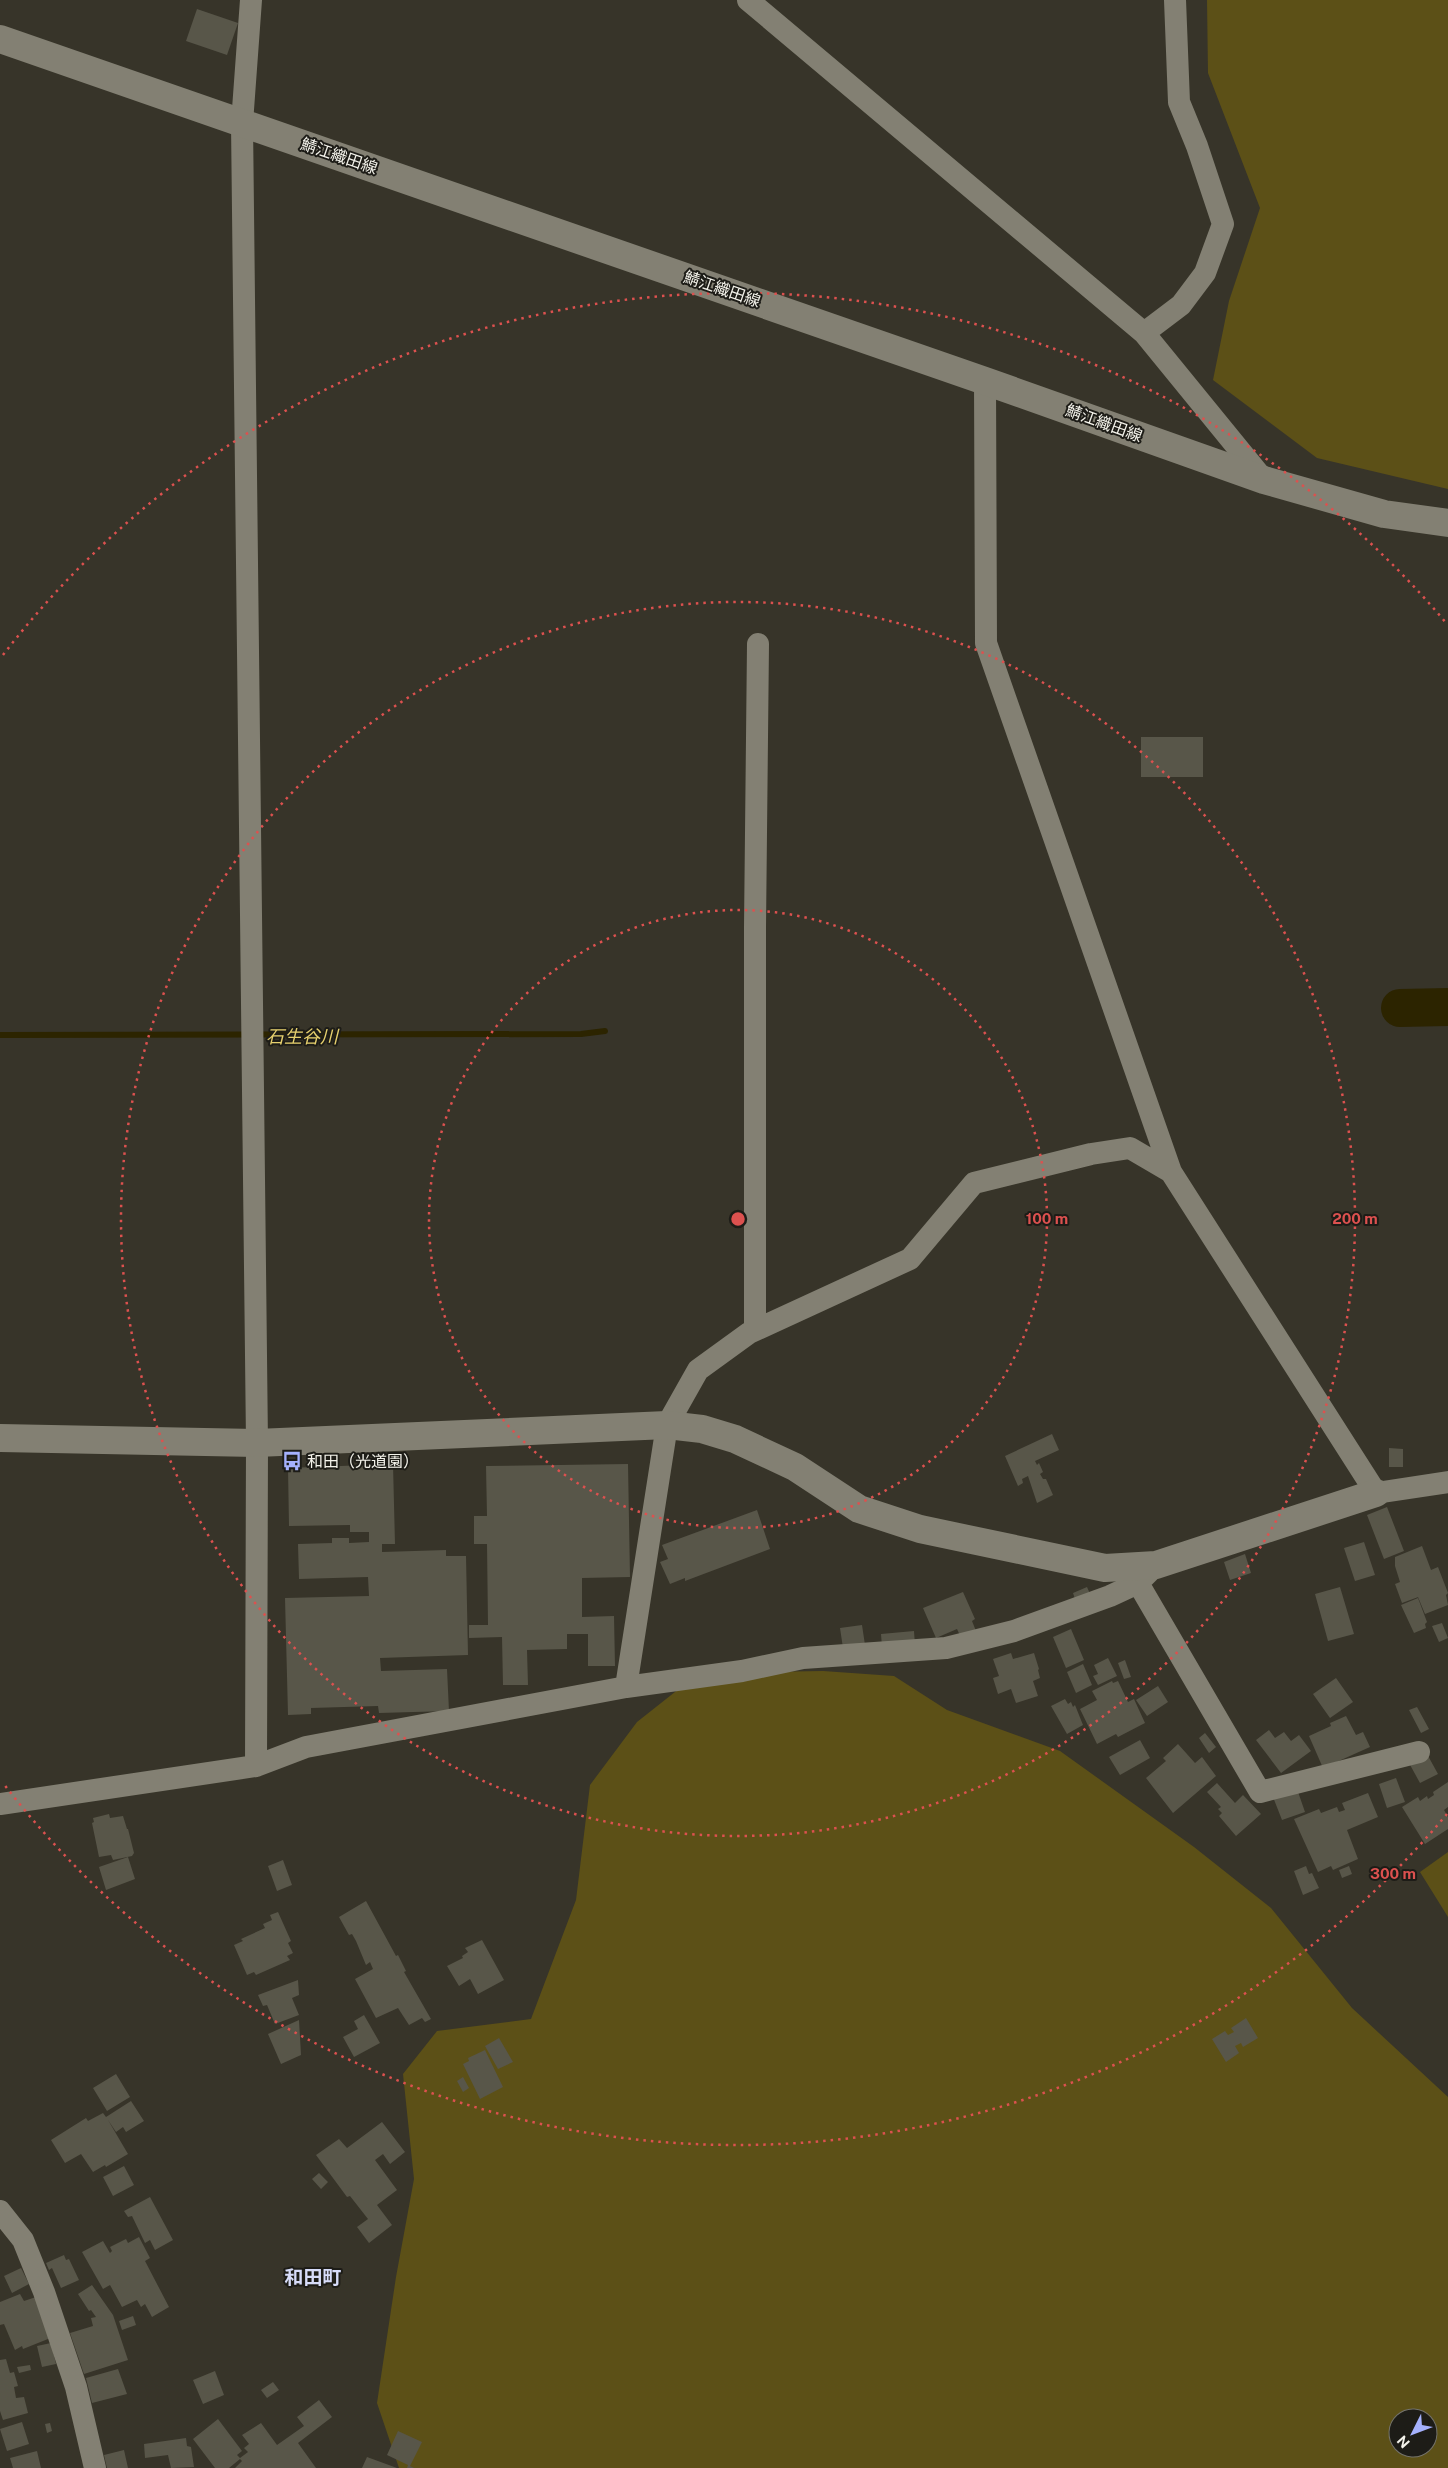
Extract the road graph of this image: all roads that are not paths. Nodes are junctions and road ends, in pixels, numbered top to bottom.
1 (250, 0) edge
2 (748, 0) edge
3 (1175, 0) edge
4 (0, 39) edge
5 (242, 123) junction
6 (1144, 333) junction
7 (985, 381) junction
8 (1264, 480) junction
9 (1448, 524) edge
10 (758, 644) dead end
11 (1171, 1172) junction
12 (755, 1329) junction
13 (667, 1425) junction
14 (0, 1438) edge
15 (257, 1443) junction
16 (1448, 1482) edge
17 (1376, 1494) junction
18 (1147, 1574) junction
19 (626, 1687) junction
20 (1419, 1752) dead end
21 (256, 1766) junction
22 (0, 1804) edge
23 (0, 2211) edge
24 (96, 2468) edge

1 - 5 street
2 - 6 street
3 - 6 street
4 - 5 main road, 鯖江織田線
5 - 7 main road, 鯖江織田線
5 - 15 street
6 - 8 street
7 - 8 main road, 鯖江織田線
7 - 11 street
8 - 9 main road, 鯖江織田線
10 - 12 street
11 - 12 street
11 - 17 street
12 - 13 street
13 - 15 main road
13 - 18 main road
13 - 19 street
14 - 15 main road
15 - 21 street
16 - 17 street
17 - 18 main road
18 - 19 street
18 - 20 street
19 - 21 street
21 - 22 street
23 - 24 street

